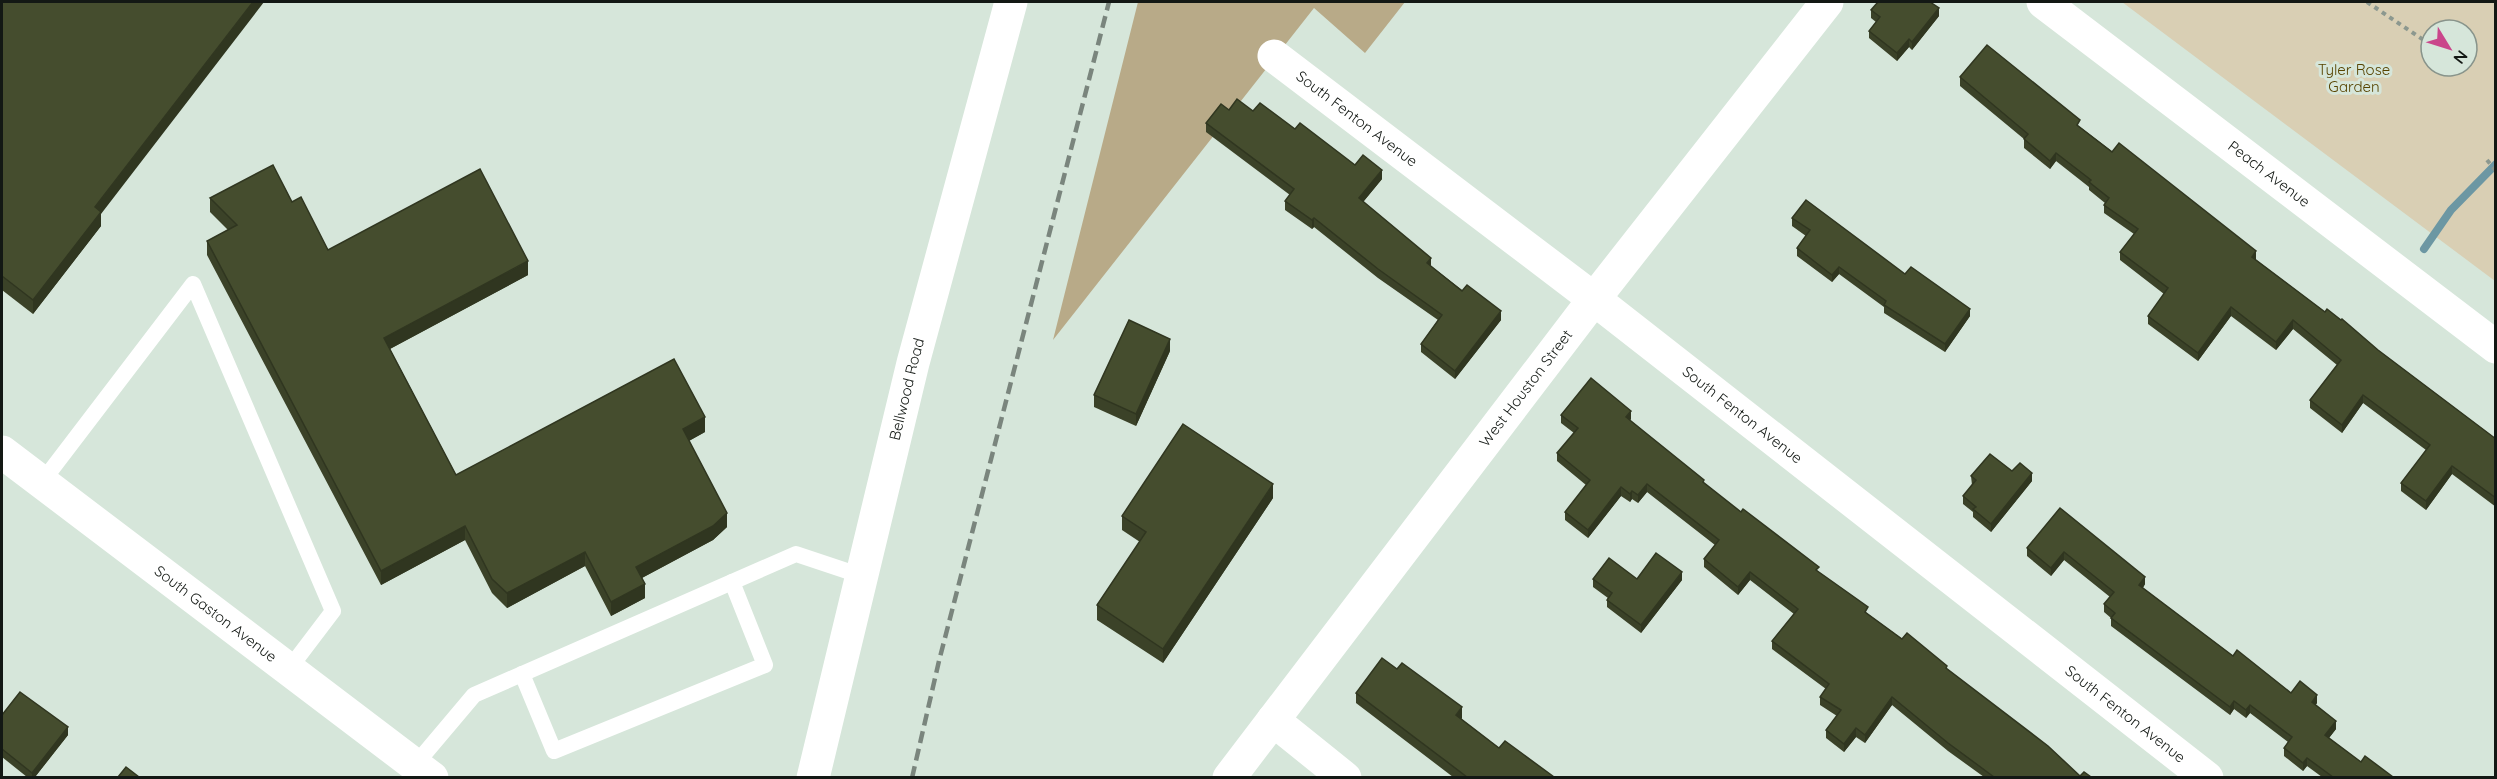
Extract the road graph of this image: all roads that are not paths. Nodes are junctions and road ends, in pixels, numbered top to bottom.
1 (1011, 2) edge
2 (1827, 2) edge
3 (2043, 2) edge
4 (1274, 56) dead end
5 (1594, 299) junction
6 (2496, 347) edge
7 (2, 452) edge
8 (42, 482) junction
9 (862, 576) junction
10 (732, 582) junction
11 (289, 669) junction
12 (522, 674) junction
13 (1273, 720) junction
14 (423, 771) edge
15 (813, 777) edge
16 (1229, 777) edge
17 (1345, 777) edge
18 (2207, 777) edge

1 - 9 street, Bellwood Road
2 - 5 street, West Houston Street
3 - 6 street, Peach Avenue
4 - 5 street, South Fenton Avenue
5 - 13 street, West Houston Street
5 - 18 street, South Fenton Avenue
7 - 8 street, South Gaston Avenue
8 - 11 street, South Gaston Avenue
8 - 11 lane
9 - 10 lane
9 - 15 street, Bellwood Road
10 - 12 lane
10 - 12 lane
11 - 14 street, South Gaston Avenue
12 - 14 lane
13 - 16 street, West Houston Street
13 - 17 street

